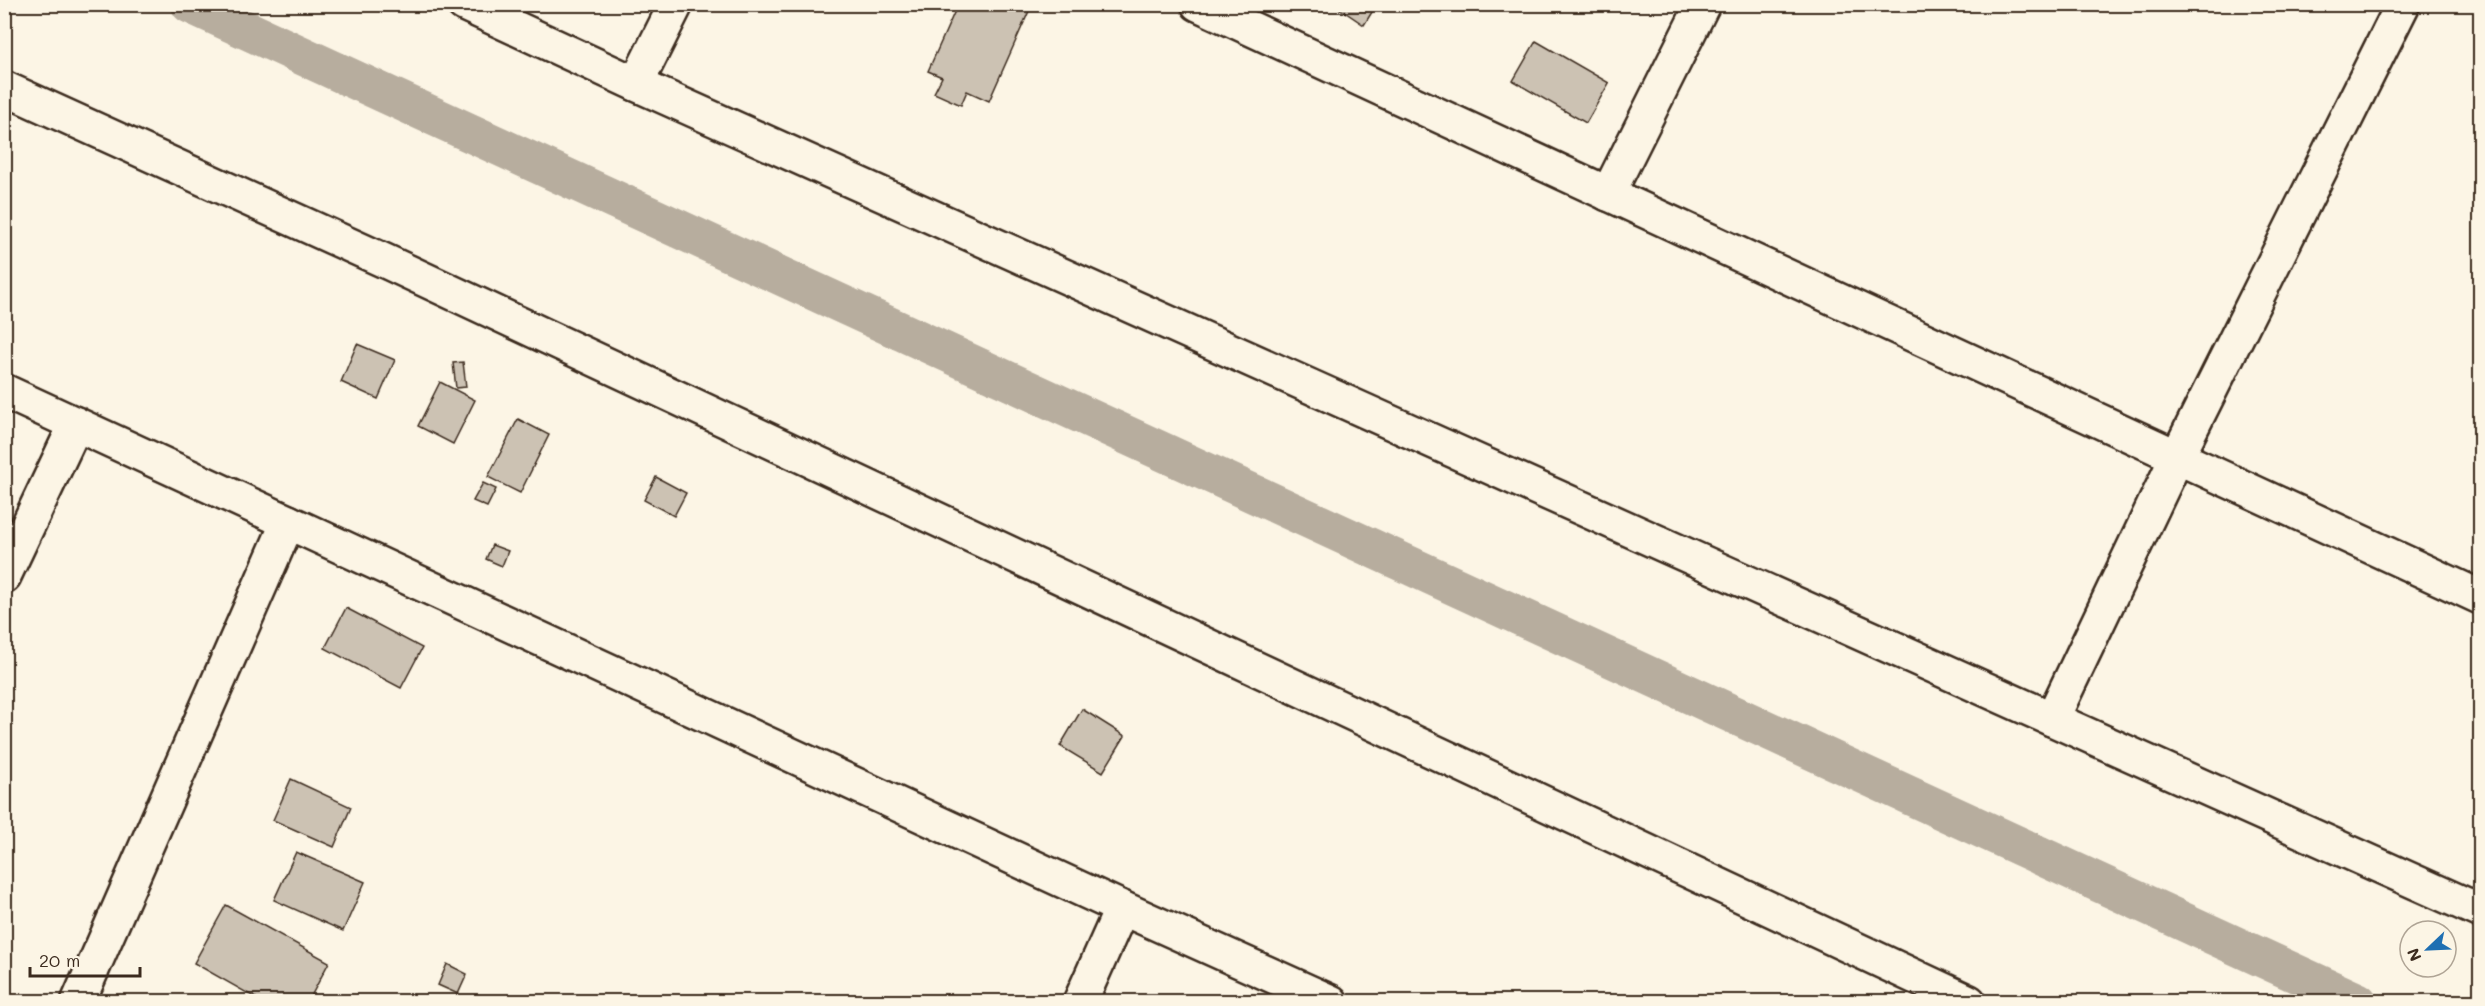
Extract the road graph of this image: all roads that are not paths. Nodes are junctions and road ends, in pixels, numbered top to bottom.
1 (464, 4) edge
2 (676, 4) edge
3 (1198, 4) edge
4 (1703, 4) edge
5 (2403, 4) edge
6 (636, 84) junction
7 (4, 88) edge
8 (1608, 194) junction
9 (4, 391) edge
10 (76, 424) junction
11 (2177, 457) junction
12 (288, 522) junction
13 (4, 576) edge
14 (2481, 597) edge
15 (2052, 718) junction
16 (1122, 908) junction
17 (2481, 911) edge
18 (78, 1002) edge
19 (1080, 1002) edge
20 (1331, 1002) edge
21 (1969, 1002) edge

1 - 6 street
2 - 6 street
3 - 8 street
4 - 8 street
5 - 11 street
6 - 15 street
7 - 21 street
8 - 11 street
9 - 10 street
10 - 12 street
10 - 13 street
11 - 14 street
11 - 15 street
12 - 16 street
12 - 18 street
15 - 17 street
16 - 19 street
16 - 20 street

